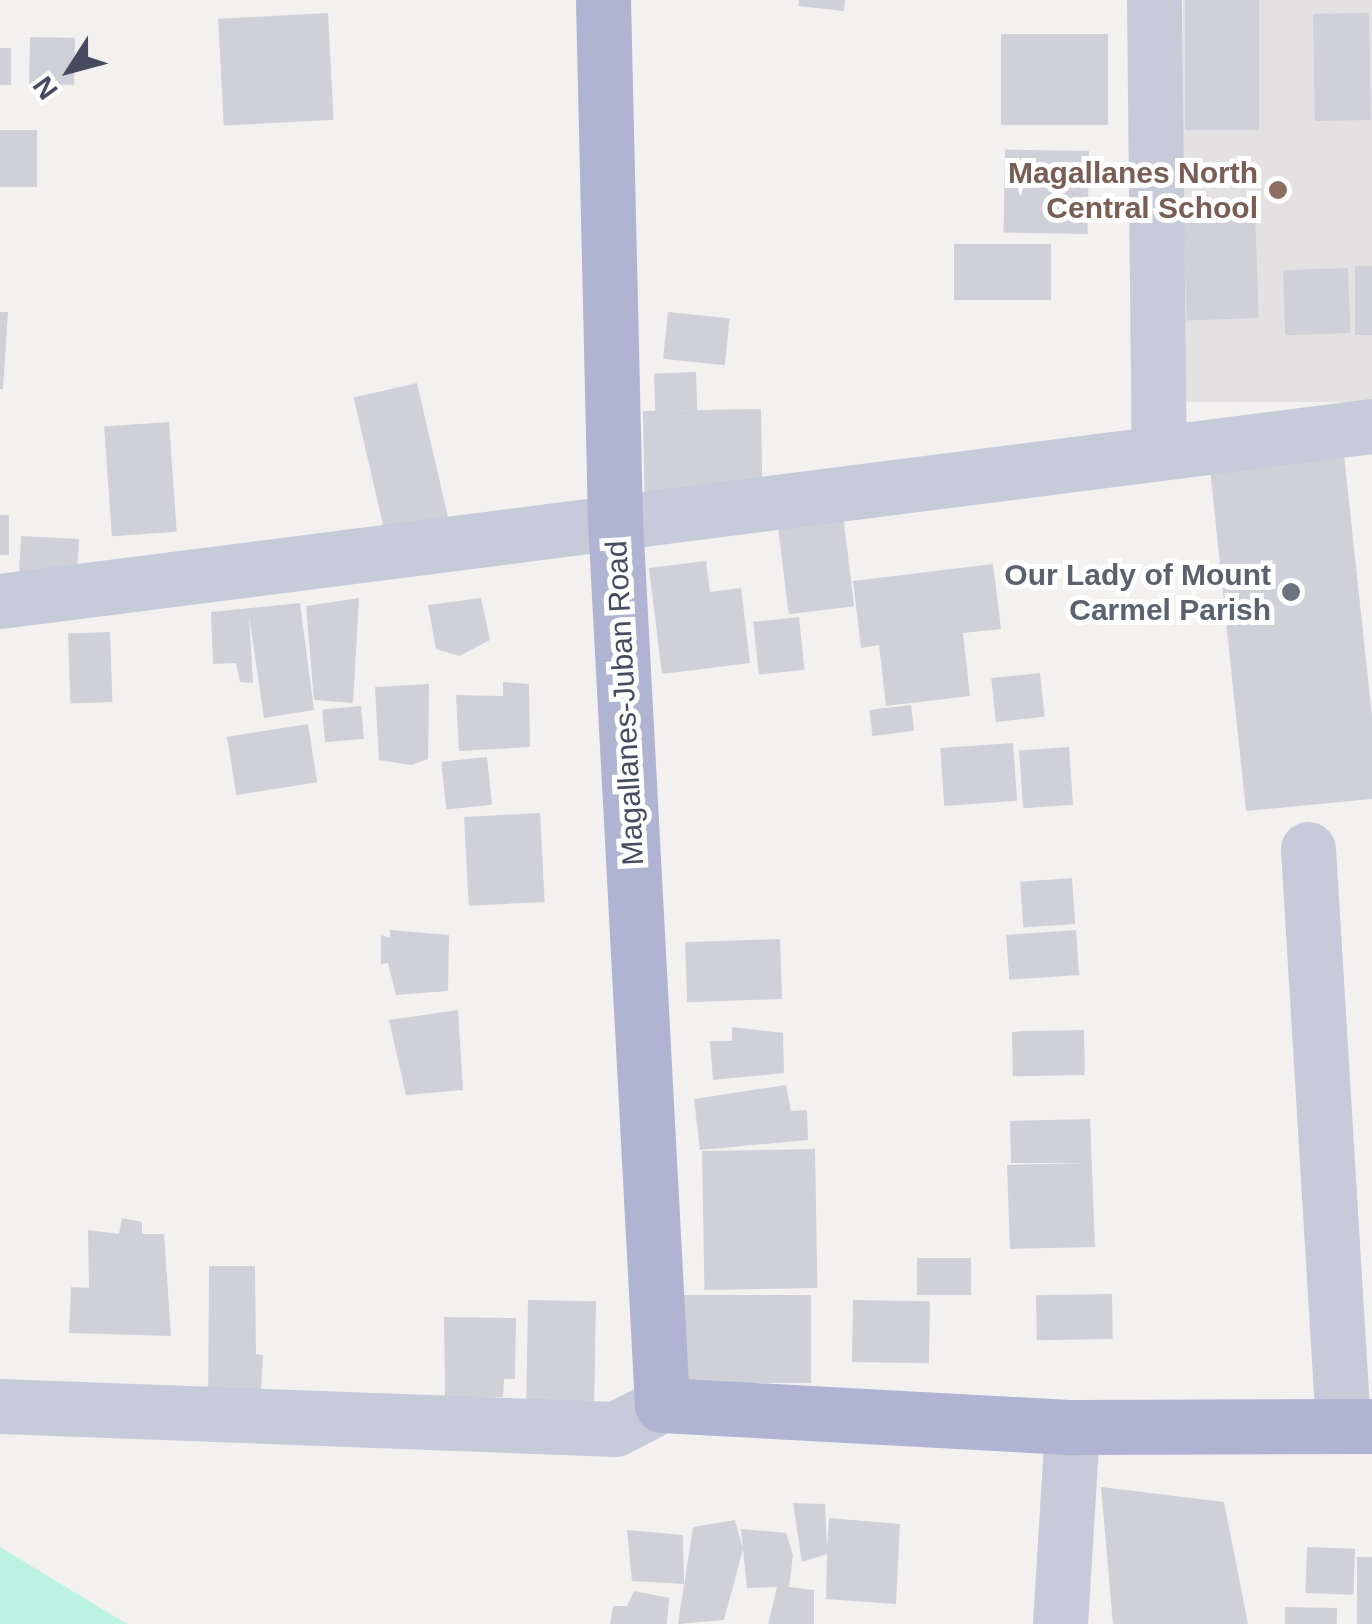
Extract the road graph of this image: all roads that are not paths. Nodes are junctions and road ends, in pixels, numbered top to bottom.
1 (603, 0) edge
2 (1154, 0) edge
3 (1372, 426) edge
4 (1159, 452) junction
5 (615, 520) junction
6 (0, 600) edge
7 (1308, 849) dead end
8 (662, 1405) junction
9 (0, 1406) edge
10 (1357, 1426) edge
11 (1072, 1427) junction
12 (1060, 1624) edge

1 - 5 main road, Magallanes-Juban Road
2 - 4 street
3 - 4 street
4 - 5 street
5 - 6 street
5 - 8 main road, Magallanes-Juban Road
7 - 10 street
8 - 9 street
8 - 11 main road
10 - 11 main road
11 - 12 street

